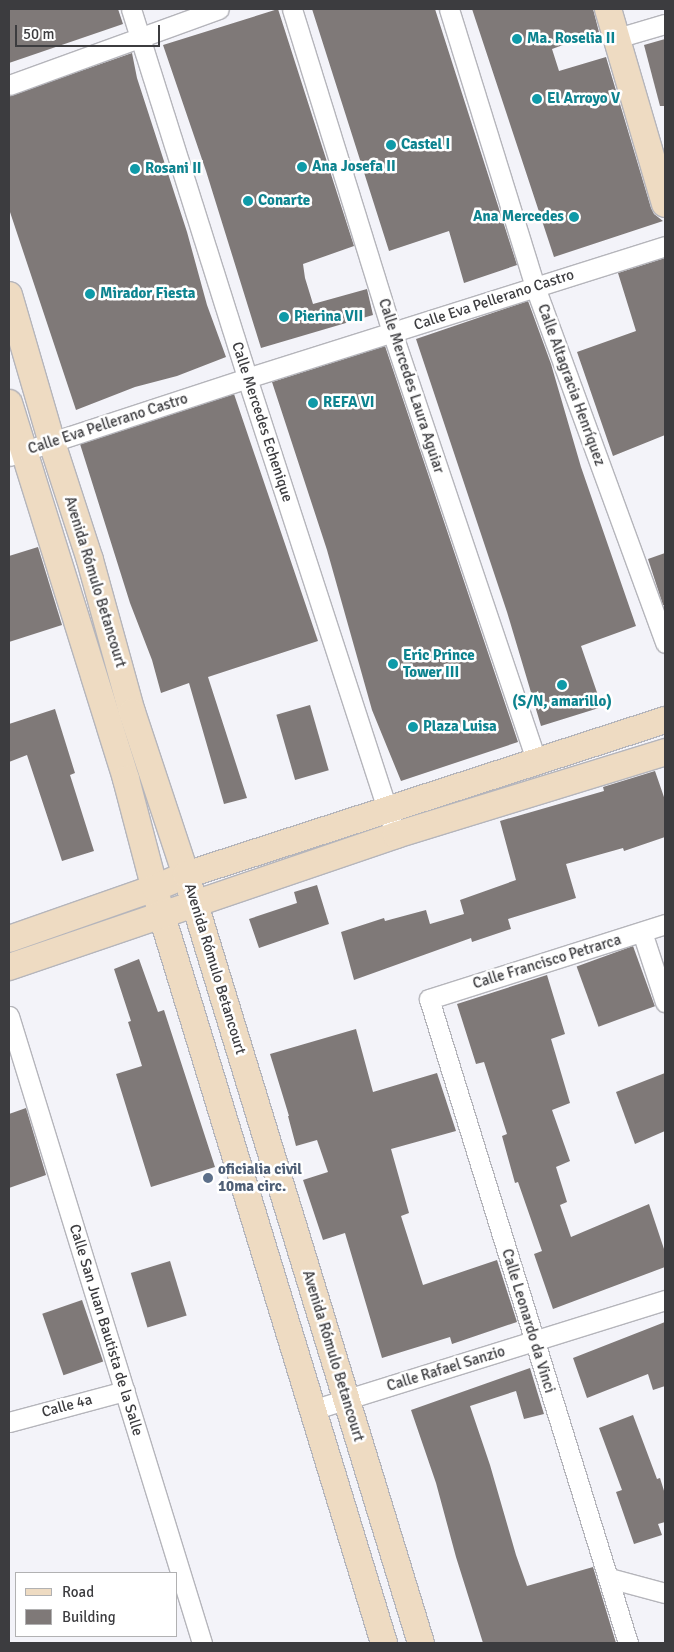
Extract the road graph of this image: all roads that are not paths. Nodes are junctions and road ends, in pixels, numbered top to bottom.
1 (131, 9) edge
2 (219, 9) edge
3 (292, 9) edge
4 (449, 9) edge
5 (608, 9) edge
6 (665, 24) edge
7 (140, 37) junction
8 (617, 38) junction
9 (9, 85) edge
10 (665, 204) edge
11 (665, 246) edge
12 (535, 287) junction
13 (9, 295) edge
14 (392, 332) junction
15 (247, 378) junction
16 (9, 402) edge
17 (52, 443) junction
18 (17, 454) edge
19 (665, 643) edge
20 (665, 720) edge
21 (665, 752) edge
22 (536, 761) junction
23 (387, 808) junction
24 (396, 835) junction
25 (186, 875) junction
26 (155, 888) junction
27 (195, 905) junction
28 (162, 916) junction
29 (665, 924) edge
30 (642, 932) junction
31 (9, 939) edge
32 (9, 967) edge
33 (429, 999) joint
34 (665, 1002) edge
35 (9, 1016) edge
36 (665, 1300) edge
37 (535, 1342) junction
38 (125, 1391) junction
39 (346, 1400) junction
40 (312, 1410) junction
41 (9, 1422) edge
42 (609, 1578) junction
43 (665, 1592) edge
44 (202, 1643) edge
45 (384, 1643) edge
46 (421, 1643) edge
47 (628, 1643) edge

1 - 7 street, Calle Mercedes Echenique
2 - 7 street
3 - 14 street, Calle Mercedes Laura Aguiar
4 - 12 street, Calle Altagracia Henríquez
5 - 8 main road
6 - 8 street
7 - 9 street
7 - 15 street, Calle Mercedes Echenique
8 - 10 main road
11 - 12 street, Calle Eva Pellerano Castro
12 - 14 street, Calle Eva Pellerano Castro
12 - 19 street, Calle Altagracia Henríquez
13 - 17 main road, Avenida Rómulo Betancourt
14 - 15 street, Calle Eva Pellerano Castro
14 - 22 street, Calle Mercedes Laura Aguiar
15 - 17 street, Calle Eva Pellerano Castro
15 - 23 street, Calle Mercedes Echenique
16 - 18 main road, Avenida Rómulo Betancourt
17 - 18 street, Calle Eva Pellerano Castro
17 - 25 main road, Avenida Rómulo Betancourt
18 - 26 main road, Avenida Rómulo Betancourt
20 - 22 main road
21 - 24 main road
22 - 23 main road
23 - 24 street, Calle Mercedes Echenique
23 - 25 main road
24 - 27 main road
25 - 26 main road
25 - 27 main road, Avenida Rómulo Betancourt
26 - 28 main road, Avenida Rómulo Betancourt
26 - 31 main road
27 - 28 main road
27 - 39 main road, Avenida Rómulo Betancourt
28 - 32 main road
28 - 40 main road, Avenida Rómulo Betancourt
29 - 30 street, Calle Francisco Petrarca
30 - 33 street, Calle Francisco Petrarca
30 - 34 street
33 - 37 street, Calle Leonardo da Vinci
35 - 38 street, Calle San Juan Bautista de la Salle
36 - 37 street, Calle Rafael Sanzio
37 - 39 street, Calle Rafael Sanzio
37 - 42 street, Calle Leonardo da Vinci
38 - 41 street, Calle 4a
38 - 44 street, Calle San Juan Bautista de la Salle
39 - 40 street, Calle Rafael Sanzio
39 - 46 main road, Avenida Rómulo Betancourt
40 - 45 main road, Avenida Rómulo Betancourt
42 - 43 street
42 - 47 street, Calle Leonardo da Vinci

